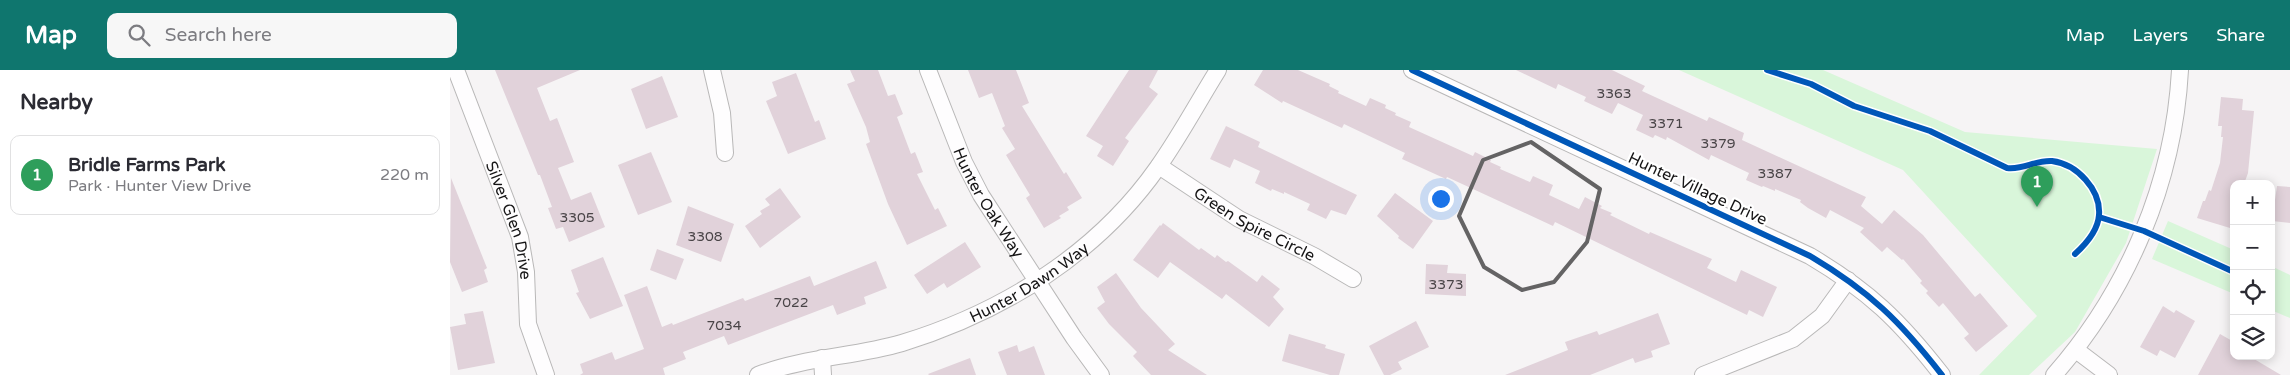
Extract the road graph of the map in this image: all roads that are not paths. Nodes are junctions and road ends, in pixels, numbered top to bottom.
1 (456, 70) edge
2 (712, 70) edge
3 (928, 70) edge
4 (1218, 70) edge
5 (1412, 70) edge
6 (2180, 70) edge
7 (724, 153) dead end
8 (1159, 166) junction
9 (1353, 279) dead end
10 (1848, 280) junction
11 (1037, 282) junction
12 (2076, 350) junction
13 (822, 358) junction
14 (546, 375) edge
15 (758, 375) edge
16 (824, 375) edge
17 (1101, 375) edge
18 (1703, 375) edge
19 (1942, 375) edge
20 (2054, 375) edge
21 (2109, 375) edge

1 - 14 street, Silver Glen Drive
2 - 7 street
3 - 11 street, Hunter Oak Way
4 - 8 street, Hunter Dawn Way
5 - 10 street, Hunter Village Drive
6 - 12 street
8 - 9 street, Green Spire Circle
8 - 11 street, Hunter Dawn Way
10 - 18 street
10 - 19 street, Hunter Village Drive
11 - 13 street, Hunter Dawn Way
11 - 17 street, Hunter Oak Way
12 - 20 street
12 - 21 street
13 - 15 street, Hunter Dawn Way
13 - 16 street

